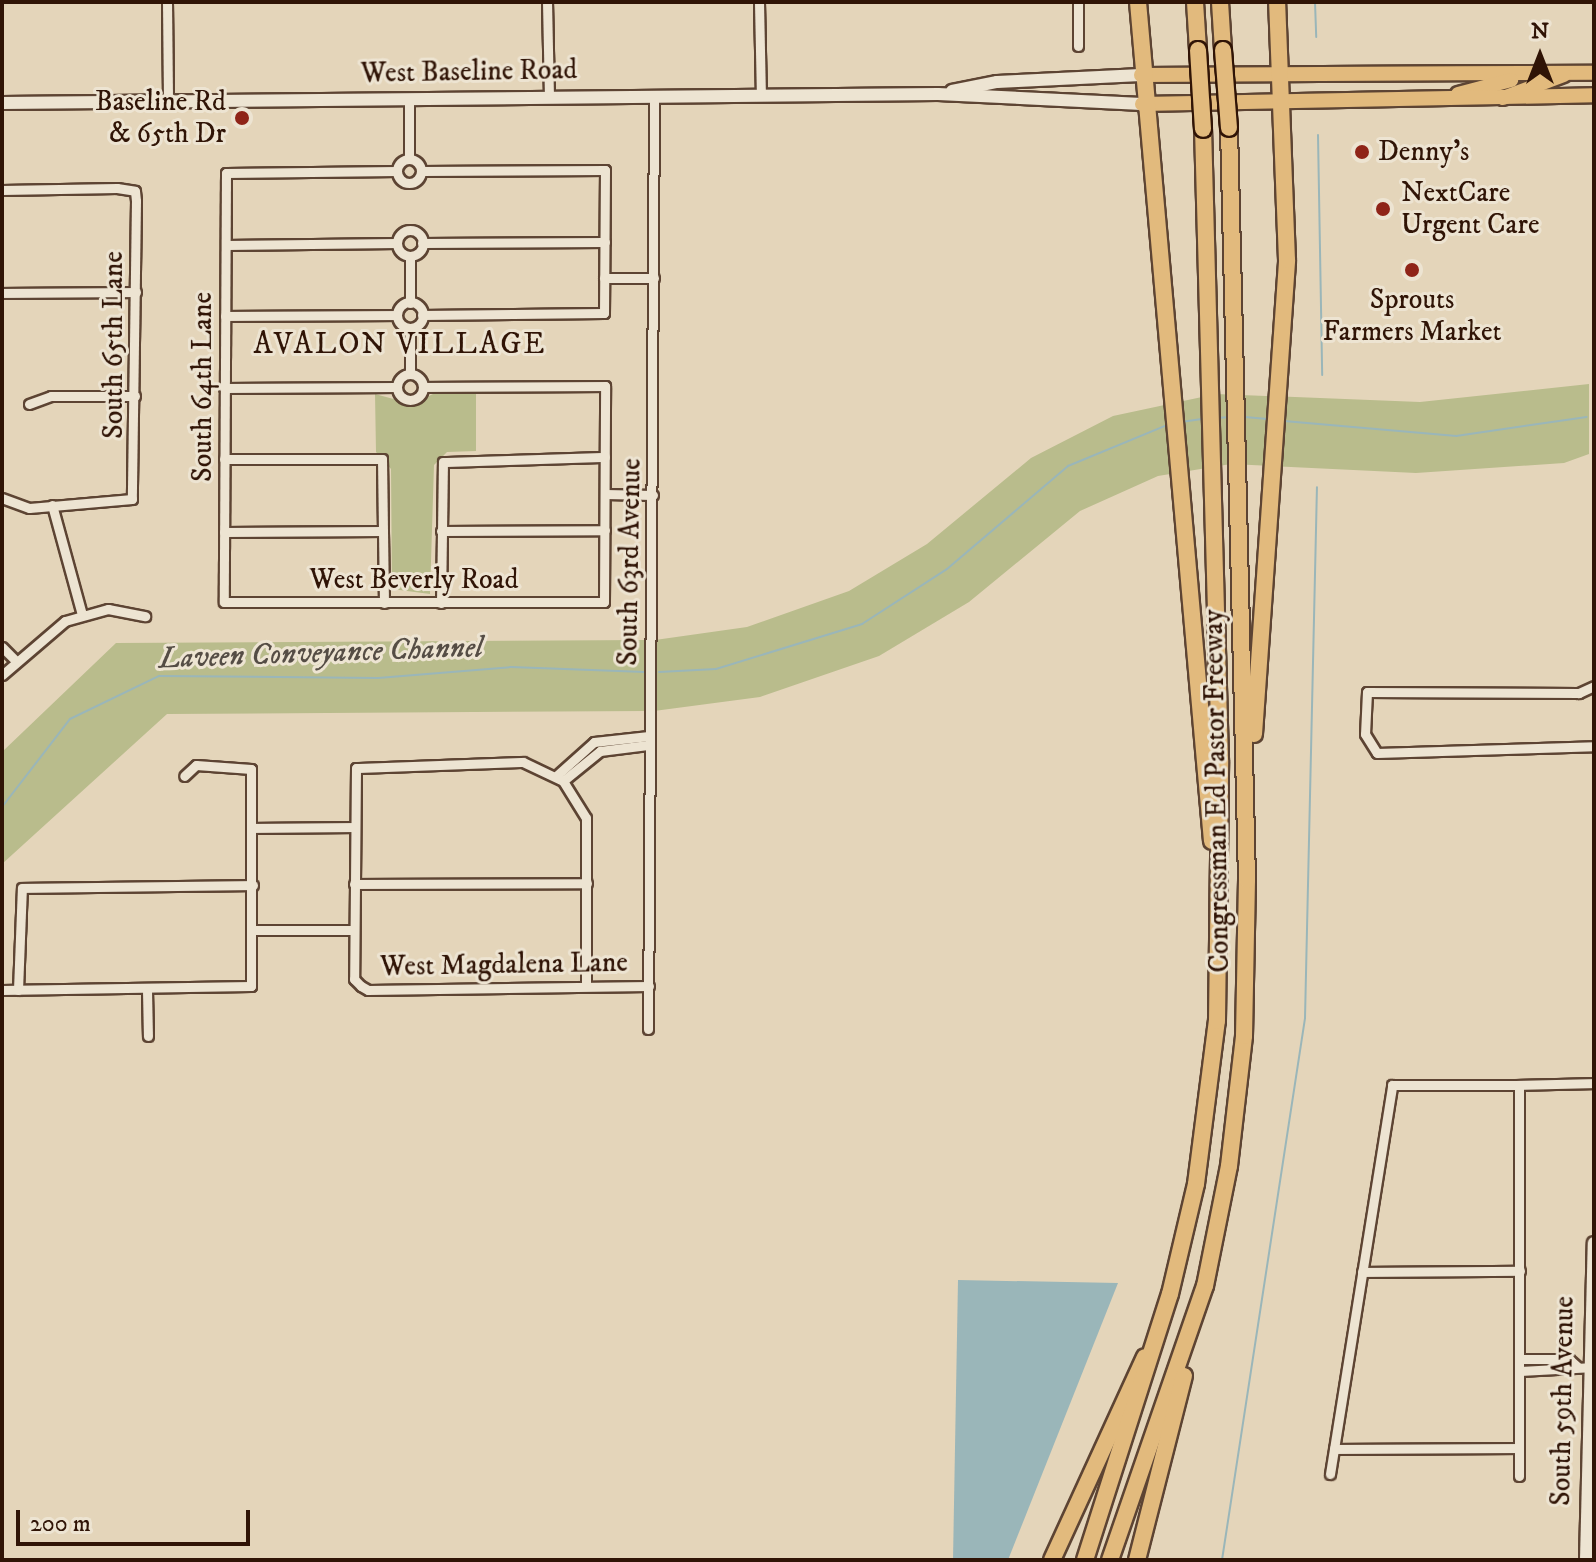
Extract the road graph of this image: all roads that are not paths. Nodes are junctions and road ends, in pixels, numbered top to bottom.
1 (167, 2) edge
2 (547, 2) edge
3 (759, 2) edge
4 (1078, 2) edge
5 (1138, 2) edge
6 (1195, 2) edge
7 (1220, 2) edge
8 (1277, 2) edge
9 (1078, 46) dead end
10 (1568, 73) junction
11 (1594, 73) edge
12 (1141, 75) junction
13 (1281, 75) junction
14 (1516, 75) junction
15 (938, 94) junction
16 (761, 95) junction
17 (1594, 95) edge
18 (654, 96) junction
19 (549, 97) junction
20 (409, 98) junction
21 (1503, 98) junction
22 (1443, 100) junction
23 (168, 102) junction
24 (2, 103) edge
25 (1142, 104) junction
26 (1282, 105) junction
27 (409, 159) junction
28 (397, 171) junction
29 (421, 171) junction
30 (2, 190) edge
31 (605, 242) junction
32 (397, 243) junction
33 (422, 243) junction
34 (226, 245) junction
35 (410, 256) junction
36 (604, 278) junction
37 (654, 278) junction
38 (136, 292) junction
39 (2, 293) edge
40 (410, 303) junction
41 (397, 315) junction
42 (422, 315) junction
43 (225, 316) junction
44 (410, 328) junction
45 (410, 374) junction
46 (397, 387) junction
47 (423, 387) junction
48 (224, 388) junction
49 (135, 396) junction
50 (29, 404) dead end
51 (605, 457) junction
52 (224, 459) junction
53 (605, 494) junction
54 (653, 495) junction
55 (2, 498) edge
56 (52, 505) junction
57 (605, 530) junction
58 (383, 531) junction
59 (441, 531) junction
60 (224, 532) junction
61 (224, 602) joint
62 (384, 603) junction
63 (441, 603) junction
64 (82, 615) junction
65 (145, 616) dead end
66 (2, 647) edge
67 (16, 661) junction
68 (2, 675) edge
69 (1594, 686) edge
70 (649, 740) junction
71 (1594, 746) edge
72 (184, 776) dead end
73 (559, 779) junction
74 (353, 827) junction
75 (252, 828) junction
76 (1247, 880) junction
77 (1220, 882) junction
78 (587, 883) junction
79 (354, 884) junction
80 (253, 885) junction
81 (254, 930) junction
82 (354, 930) junction
83 (586, 986) junction
84 (649, 986) junction
85 (2, 990) edge
86 (18, 990) junction
87 (147, 990) junction
88 (648, 1029) dead end
89 (148, 1036) dead end
90 (1594, 1083) edge
91 (1519, 1085) junction
92 (1594, 1243) edge
93 (1520, 1271) junction
94 (1362, 1272) junction
95 (1195, 1319) junction
96 (1161, 1328) junction
97 (1520, 1359) junction
98 (1587, 1367) edge
99 (1520, 1371) junction
100 (1519, 1448) junction
101 (1334, 1449) junction
102 (1330, 1474) dead end
103 (1519, 1476) dead end
104 (1052, 1560) edge
105 (1085, 1560) edge
106 (1110, 1560) edge
107 (1137, 1560) edge
108 (1586, 1560) edge

1 - 23 street
2 - 19 street
3 - 16 street
4 - 9 street
5 - 12 highway
6 - 77 highway, Congressman Ed Pastor Freeway, bridge
7 - 76 highway, Congressman Ed Pastor Freeway, bridge
8 - 13 highway
10 - 11 main road
10 - 14 main road
10 - 21 main road
12 - 13 main road
12 - 15 main road, West Baseline Road
12 - 25 highway
13 - 14 main road
13 - 26 highway
14 - 22 main road
15 - 16 main road, West Baseline Road
15 - 25 main road, West Baseline Road
16 - 18 main road, West Baseline Road
17 - 21 main road
18 - 19 main road, West Baseline Road
18 - 37 street, South 63rd Avenue
19 - 20 main road, West Baseline Road
20 - 23 main road, West Baseline Road
20 - 27 street
21 - 22 main road
22 - 26 main road
23 - 24 main road, West Baseline Road
25 - 26 main road
25 - 77 highway
26 - 76 highway
27 - 28 street
27 - 29 street
28 - 29 street
28 - 34 street, South 64th Lane
29 - 31 street
30 - 38 street, South 65th Lane
31 - 33 street
31 - 36 street
32 - 33 street
32 - 34 street
32 - 35 street
33 - 35 street
34 - 43 street, South 64th Lane
35 - 40 street
36 - 37 street
36 - 42 street
37 - 54 street, South 63rd Avenue
38 - 39 street
38 - 49 street, South 65th Lane
40 - 41 street
40 - 42 street
41 - 43 street
41 - 44 street
42 - 44 street
43 - 48 street, South 64th Lane
44 - 45 street
45 - 46 street
45 - 47 street
46 - 47 street
46 - 48 street
47 - 51 street
48 - 52 street, South 64th Lane
49 - 50 street
49 - 56 street, South 65th Lane
51 - 53 street
51 - 59 street
52 - 58 street
52 - 60 street, South 64th Lane
53 - 54 street
53 - 57 street
54 - 70 street, South 63rd Avenue
55 - 56 street
56 - 64 street
57 - 59 street
57 - 63 street, West Beverly Road
58 - 60 street
58 - 62 street
59 - 63 street
60 - 61 street, South 64th Lane
61 - 62 street, West Beverly Road
62 - 63 street, West Beverly Road
64 - 65 street
64 - 67 street
66 - 67 street
67 - 68 street
69 - 71 street
70 - 73 street
70 - 84 street, South 63rd Avenue
72 - 75 street
73 - 74 street
73 - 78 street
74 - 75 street
74 - 79 street
75 - 80 street
76 - 95 highway, Congressman Ed Pastor Freeway
77 - 96 highway, Congressman Ed Pastor Freeway
78 - 79 street
78 - 83 street
79 - 82 street
80 - 81 street
80 - 86 street
81 - 82 street
81 - 87 street
82 - 83 street, West Magdalena Lane
83 - 84 street, West Magdalena Lane
84 - 88 street, South 63rd Avenue
85 - 86 street
86 - 87 street
87 - 89 street
90 - 91 street
91 - 93 street
91 - 94 street
92 - 98 main road, South 59th Avenue
93 - 94 street
93 - 97 street
94 - 101 street
95 - 106 highway, Congressman Ed Pastor Freeway
95 - 107 highway
96 - 104 highway
96 - 105 highway, Congressman Ed Pastor Freeway
97 - 98 street
97 - 99 street
98 - 99 street
98 - 108 main road, South 59th Avenue
99 - 100 street
100 - 101 street
100 - 103 street
101 - 102 street

